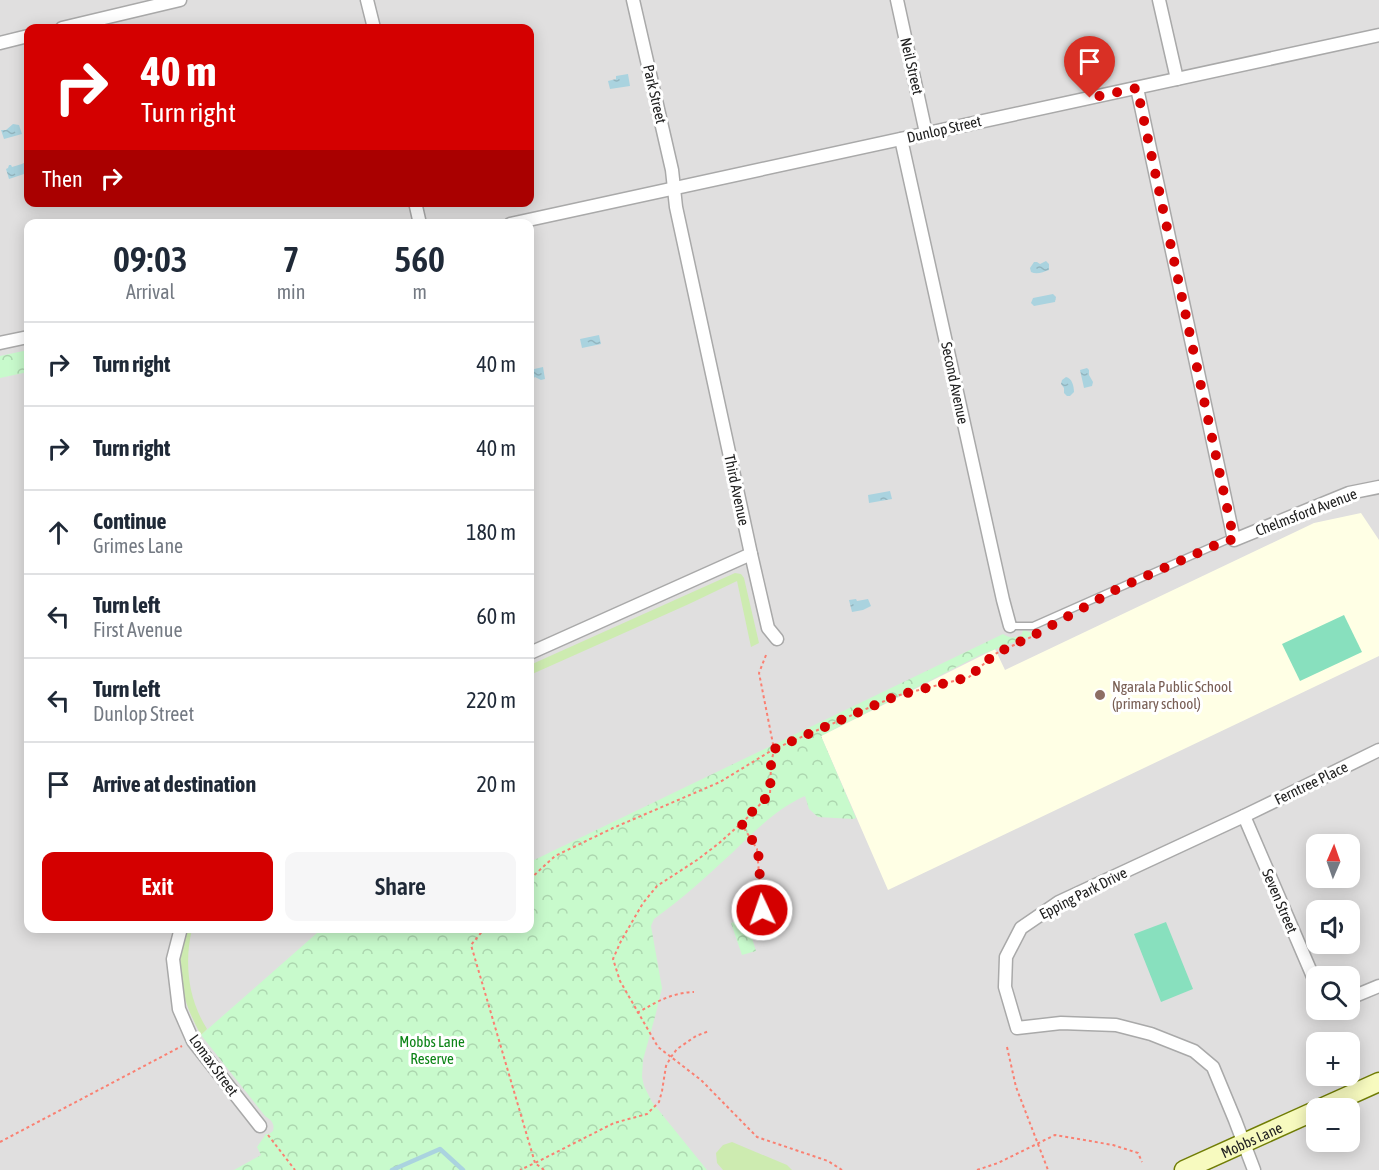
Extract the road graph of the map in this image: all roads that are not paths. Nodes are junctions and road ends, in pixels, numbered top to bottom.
1 (180, 0) edge
2 (367, 0) edge
3 (633, 0) edge
4 (897, 0) edge
5 (1159, 0) edge
6 (79, 24) edge
7 (373, 24) edge
8 (1379, 35) edge
9 (24, 37) edge
10 (0, 43) edge
11 (1177, 79) junction
12 (1137, 88) junction
13 (926, 133) junction
14 (901, 139) junction
15 (674, 188) junction
16 (533, 219) edge
17 (24, 338) edge
18 (0, 343) edge
19 (1379, 487) edge
20 (1234, 540) junction
21 (751, 554) junction
22 (1010, 626) joint
23 (777, 639) dead end
24 (534, 651) edge
25 (1379, 750) edge
26 (1244, 816) junction
27 (180, 933) edge
28 (1308, 966) edge
29 (1379, 986) edge
30 (1360, 994) edge
31 (1379, 1082) edge
32 (1343, 1098) edge
33 (1306, 1115) edge
34 (260, 1126) road end
35 (1243, 1143) junction
36 (1184, 1170) edge
37 (1254, 1170) edge

1 - 6 street
2 - 7 street
3 - 15 street, Park Street
4 - 13 street, Neil Street
5 - 11 street
8 - 11 street, Dunlop Street
9 - 10 street
11 - 12 street, Dunlop Street
12 - 13 street, Dunlop Street
12 - 20 street
13 - 14 street, Dunlop Street
14 - 15 street, Dunlop Street
14 - 22 street, Second Avenue
15 - 16 street, Dunlop Street
15 - 21 street, Third Avenue
17 - 18 street
19 - 20 street, Chelmsford Avenue
20 - 22 lane
21 - 23 street, Third Avenue
21 - 24 street
25 - 26 street, Ferntree Place
26 - 28 street, Seven Street
26 - 35 street, Epping Park Drive
27 - 34 street, Lomax Street
29 - 30 street
31 - 32 street, Mobbs Lane
33 - 35 street, Mobbs Lane
35 - 36 street, Mobbs Lane
35 - 37 street

